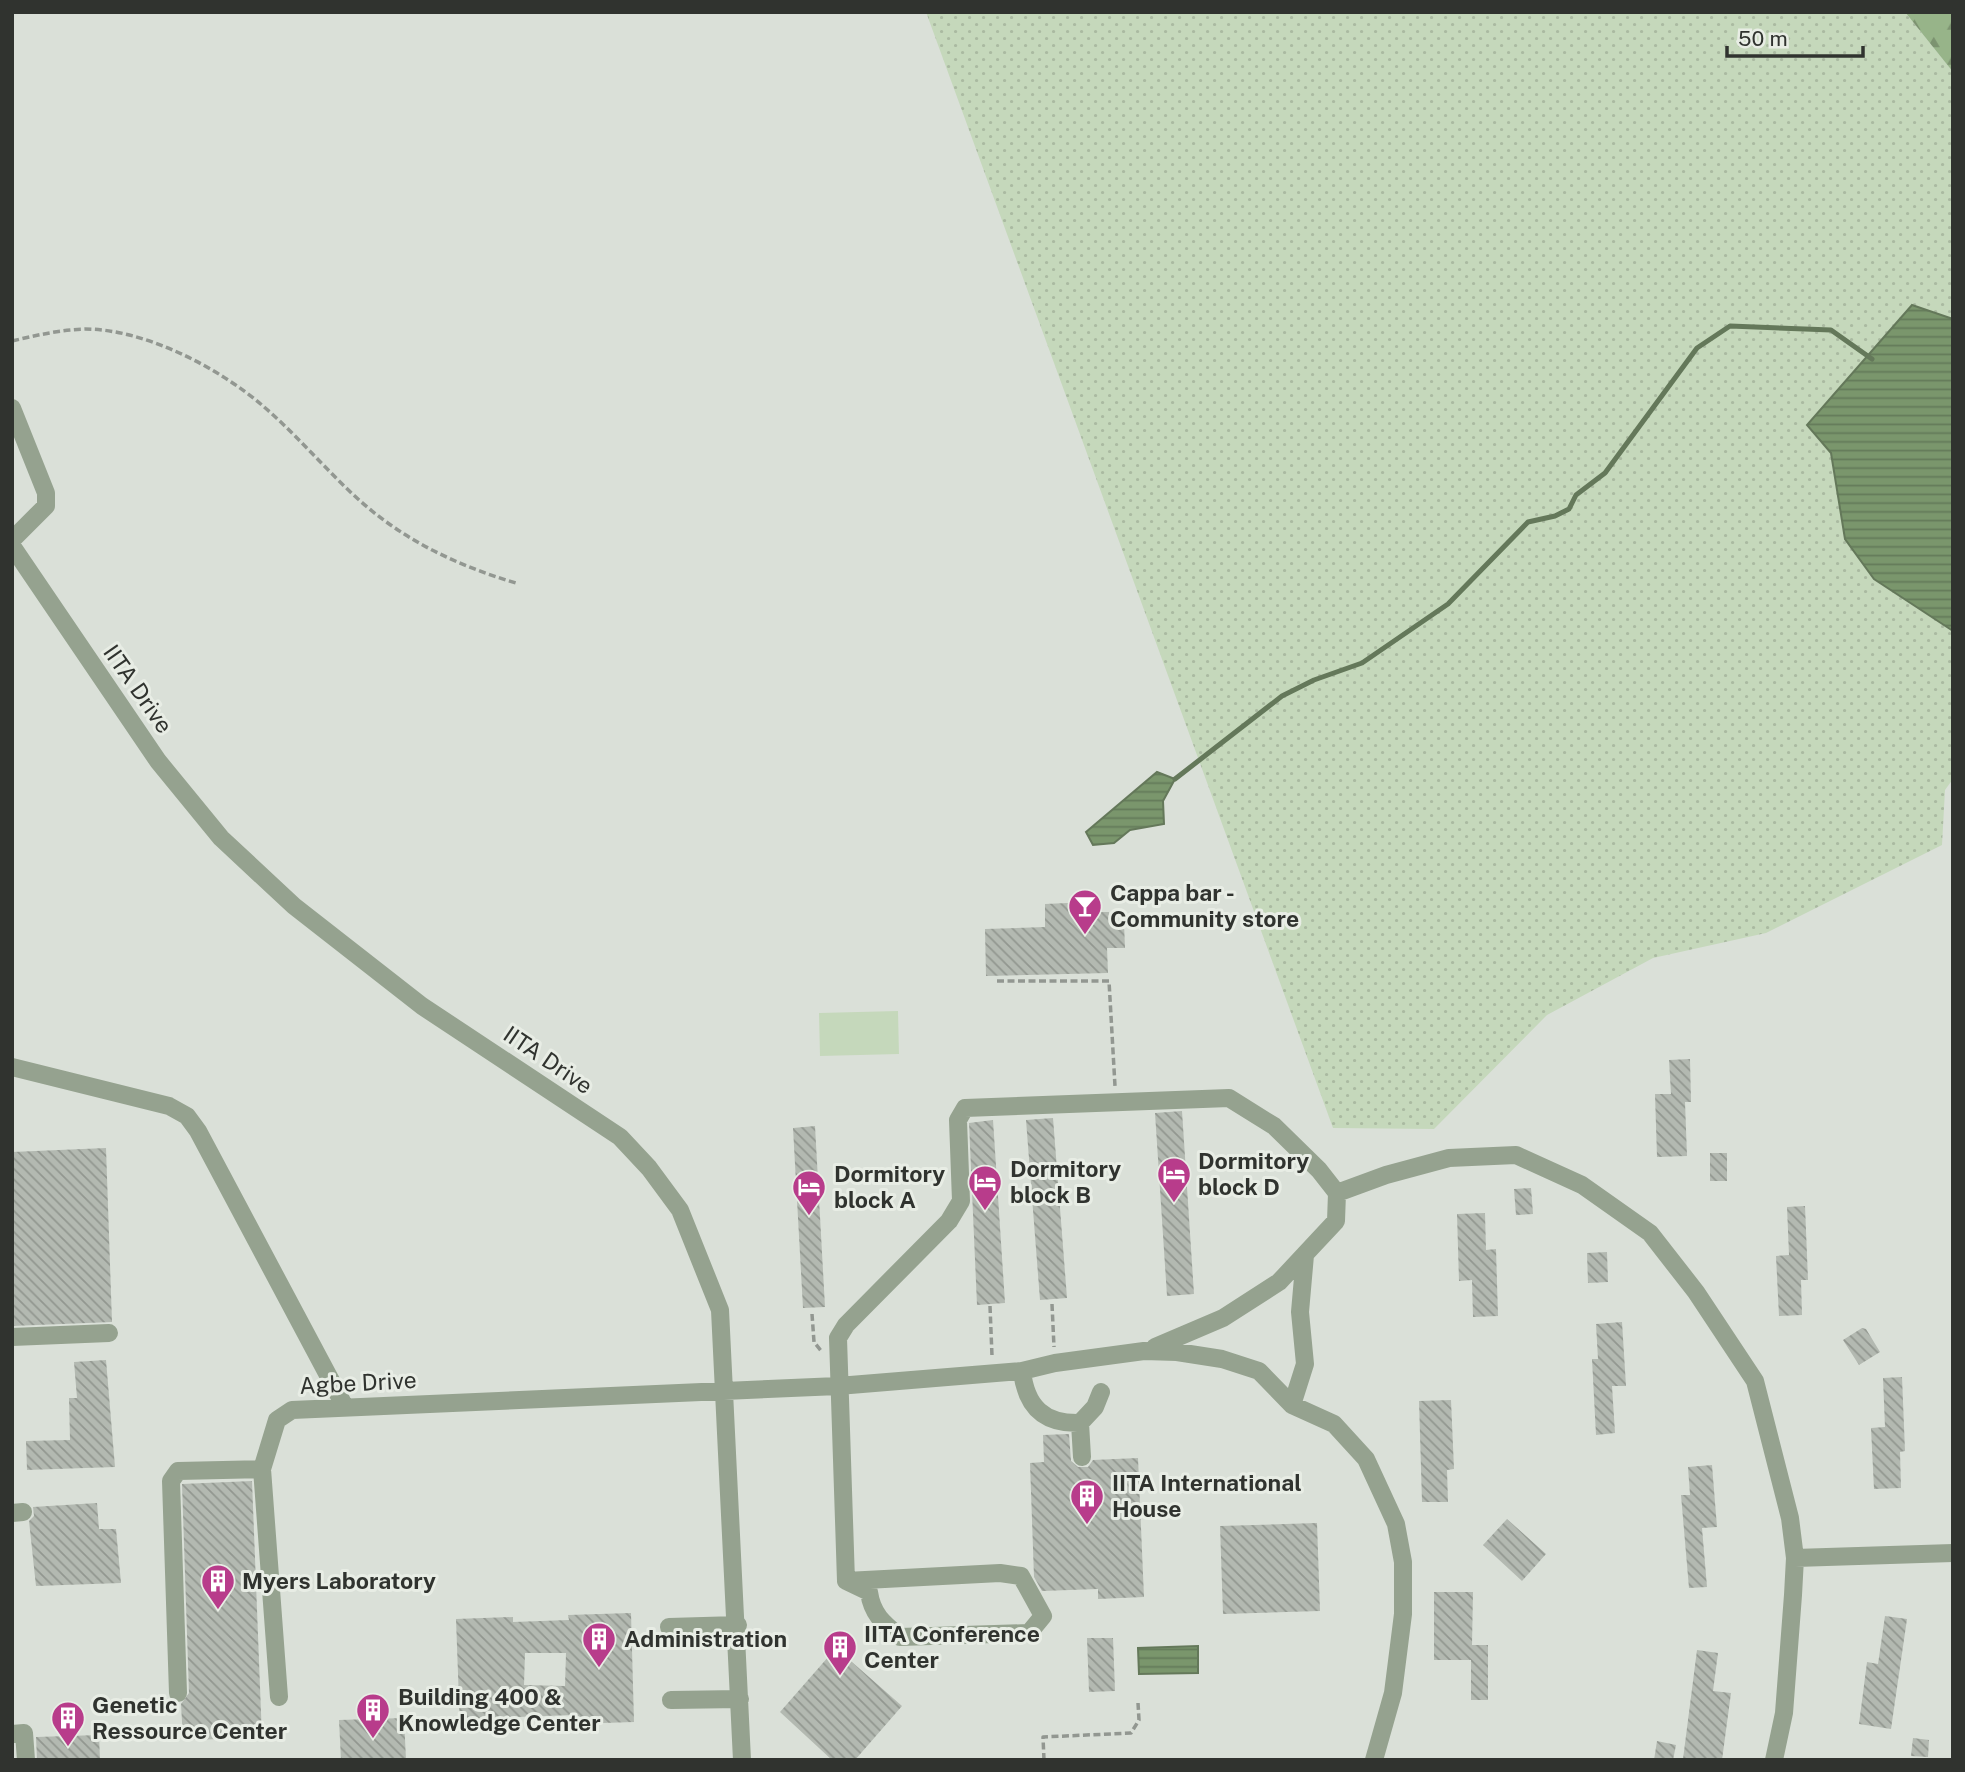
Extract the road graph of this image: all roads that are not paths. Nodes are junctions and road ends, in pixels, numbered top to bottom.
1 (12, 408) edge
2 (12, 540) edge
3 (12, 546) edge
4 (12, 1067) edge
5 (1338, 1193) junction
6 (1305, 1255) junction
7 (109, 1333) dead end
8 (12, 1337) edge
9 (1144, 1351) junction
10 (1023, 1371) junction
11 (838, 1386) junction
12 (724, 1391) junction
13 (1101, 1392) dead end
14 (1292, 1405) junction
15 (345, 1408) junction
16 (1080, 1423) junction
17 (1082, 1457) dead end
18 (262, 1469) junction
19 (1953, 1553) edge
20 (1795, 1558) junction
21 (846, 1581) junction
22 (738, 1625) junction
23 (669, 1627) dead end
24 (178, 1693) dead end
25 (279, 1697) dead end
26 (740, 1699) junction
27 (671, 1700) dead end
28 (12, 1734) edge
29 (26, 1760) edge
30 (742, 1760) edge
31 (1374, 1760) edge
32 (1774, 1760) edge

1 - 2 street
3 - 12 street, IITA Drive
4 - 15 street
5 - 6 street
5 - 11 street
5 - 20 street
6 - 9 street
6 - 14 street
7 - 8 street
9 - 10 street, Agbe Drive
9 - 14 street
10 - 11 street, Agbe Drive
10 - 16 street
11 - 12 street, Agbe Drive
11 - 21 street
12 - 15 street, Agbe Drive
12 - 22 street, IITA Drive
13 - 16 street
14 - 31 street
15 - 18 street, Agbe Drive
16 - 17 street
18 - 24 street
18 - 25 street, Agbe Drive
19 - 20 street
20 - 32 street
21 - 21 street
22 - 23 street
22 - 26 street, IITA Drive
26 - 27 street
26 - 30 street, IITA Drive
28 - 29 street

